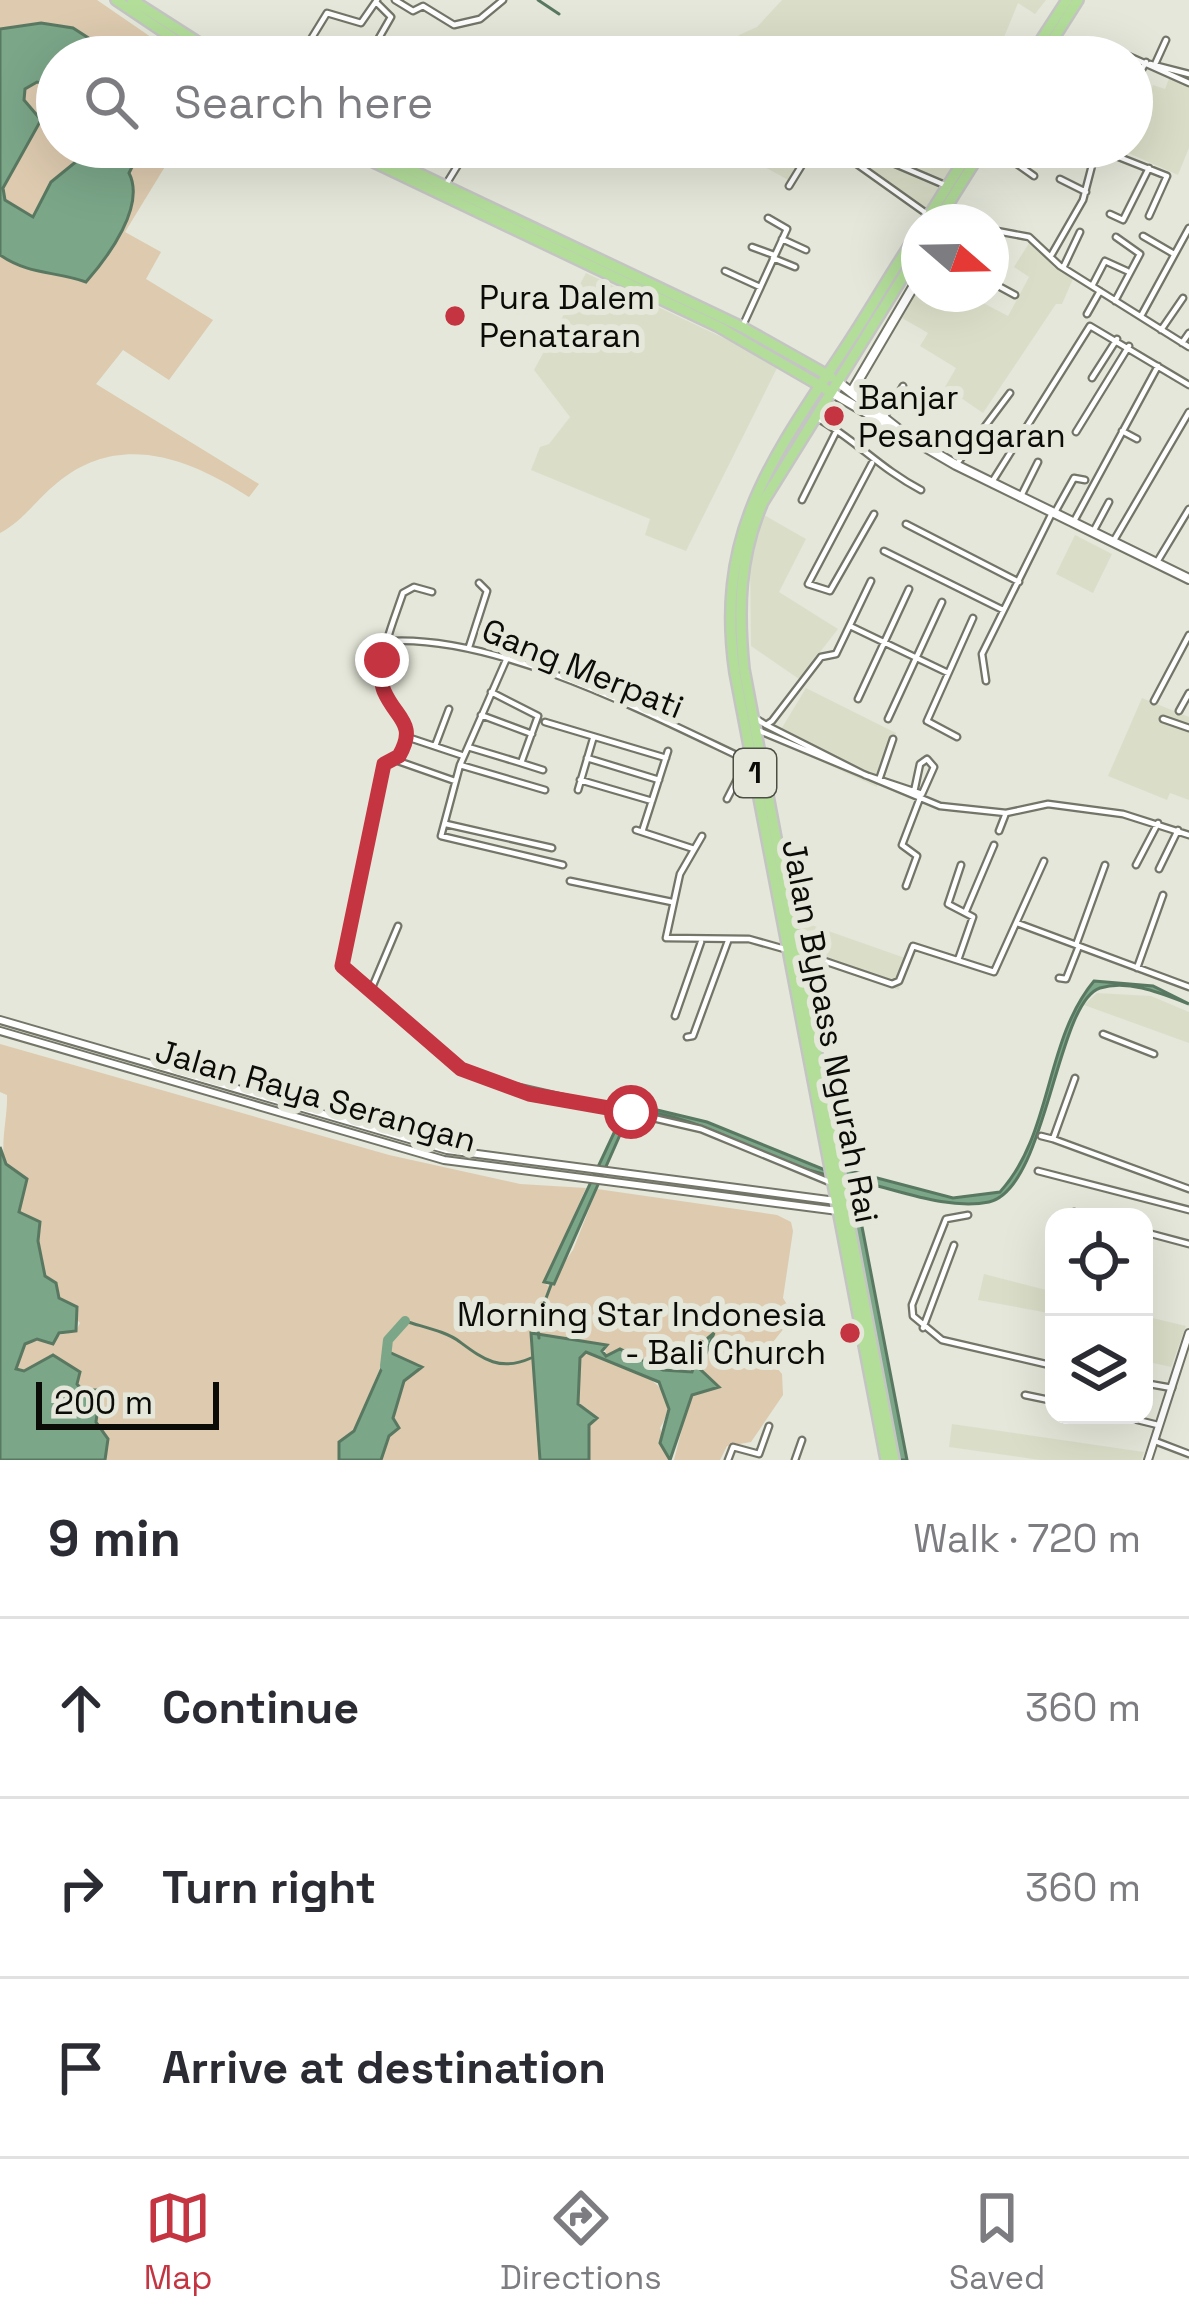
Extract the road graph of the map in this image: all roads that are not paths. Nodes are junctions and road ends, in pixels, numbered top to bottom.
1 (116, 0) edge
2 (132, 0) edge
3 (395, 0) edge
4 (503, 0) edge
5 (1067, 0) edge
6 (1078, 0) edge
7 (377, 1) edge
8 (170, 36) edge
9 (188, 36) edge
10 (312, 36) edge
11 (381, 36) edge
12 (1050, 36) edge
13 (1053, 36) edge
14 (1166, 40) dead end
15 (1153, 61) edge
16 (1153, 65) edge
17 (1153, 65) edge
18 (1189, 74) edge
19 (1189, 83) edge
20 (387, 168) edge
21 (407, 168) edge
22 (457, 168) edge
23 (800, 168) edge
24 (863, 168) edge
25 (905, 168) edge
26 (959, 168) edge
27 (973, 168) edge
28 (1021, 168) edge
29 (1091, 168) edge
30 (1149, 168) joint
31 (1034, 176) dead end
32 (1060, 179) dead end
33 (445, 186) junction
34 (789, 186) dead end
35 (947, 186) junction
36 (1086, 192) junction
37 (915, 204) edge
38 (941, 204) edge
39 (947, 204) edge
40 (1110, 214) dead end
41 (1150, 216) dead end
42 (768, 218) dead end
43 (1189, 228) edge
44 (1080, 232) dead end
45 (1009, 234) edge
46 (1143, 236) dead end
47 (1116, 237) dead end
48 (782, 238) junction
49 (1186, 239) edge
50 (752, 247) dead end
51 (806, 250) dead end
52 (1052, 254) junction
53 (1175, 255) junction
54 (774, 257) junction
55 (901, 259) edge
56 (795, 267) dead end
57 (1063, 268) junction
58 (725, 271) dead end
59 (1126, 271) dead end
60 (901, 280) edge
61 (1092, 286) junction
62 (760, 287) junction
63 (1100, 291) junction
64 (1009, 292) edge
65 (1015, 295) dead end
66 (1183, 298) dead end
67 (1115, 301) junction
68 (901, 308) edge
69 (1087, 314) dead end
70 (1141, 316) junction
71 (1161, 330) junction
72 (739, 332) junction
73 (1189, 333) edge
74 (1117, 339) junction
75 (1185, 345) edge
76 (1129, 346) junction
77 (1158, 366) junction
78 (1092, 378) dead end
79 (823, 379) junction
80 (903, 386) dead end
81 (1189, 386) edge
82 (834, 387) junction
83 (852, 391) junction
84 (1010, 392) dead end
85 (1189, 412) edge
86 (814, 416) junction
87 (884, 416) junction
88 (837, 430) junction
89 (1123, 431) junction
90 (1076, 432) dead end
91 (903, 435) junction
92 (1137, 439) dead end
93 (1039, 462) dead end
94 (872, 463) junction
95 (956, 465) junction
96 (1085, 480) dead end
97 (991, 483) junction
98 (921, 490) dead end
99 (1020, 498) junction
100 (802, 500) dead end
101 (1109, 502) dead end
102 (1189, 509) edge
103 (874, 514) dead end
104 (1053, 514) junction
105 (1073, 523) junction
106 (905, 524) dead end
107 (1093, 532) junction
108 (1113, 542) junction
109 (884, 551) dead end
110 (1157, 562) junction
111 (1189, 580) edge
112 (871, 581) dead end
113 (1019, 582) junction
114 (479, 583) dead end
115 (909, 589) dead end
116 (432, 592) dead end
117 (942, 602) dead end
118 (1004, 611) junction
119 (973, 618) dead end
120 (850, 626) junction
121 (1189, 635) edge
122 (390, 641) junction
123 (884, 643) junction
124 (469, 647) junction
125 (507, 658) junction
126 (916, 658) junction
127 (948, 673) junction
128 (986, 681) dead end
129 (491, 692) junction
130 (1189, 693) edge
131 (858, 699) dead end
132 (1154, 701) dead end
133 (449, 709) dead end
134 (1179, 711) dead end
135 (482, 715) junction
136 (888, 719) dead end
137 (1163, 719) dead end
138 (545, 722) dead end
139 (758, 724) junction
140 (1189, 728) edge
141 (532, 734) junction
142 (957, 736) dead end
143 (407, 737) junction
144 (593, 739) junction
145 (893, 739) dead end
146 (435, 746) junction
147 (468, 747) junction
148 (464, 756) junction
149 (587, 758) junction
150 (395, 760) junction
151 (750, 762) junction
152 (521, 763) junction
153 (460, 765) junction
154 (543, 770) dead end
155 (580, 780) junction
156 (659, 780) junction
157 (879, 780) junction
158 (455, 781) junction
159 (545, 790) dead end
160 (578, 790) dead end
161 (917, 795) junction
162 (727, 799) dead end
163 (652, 801) junction
164 (1006, 813) junction
165 (444, 823) junction
166 (1158, 824) junction
167 (1178, 830) junction
168 (999, 832) dead end
169 (702, 836) dead end
170 (1189, 836) edge
171 (772, 838) junction
172 (994, 845) dead end
173 (552, 848) dead end
174 (694, 849) junction
175 (1044, 861) dead end
176 (562, 865) dead end
177 (962, 865) dead end
178 (1105, 865) dead end
179 (1136, 866) dead end
180 (1159, 869) dead end
181 (571, 880) dead end
182 (906, 886) dead end
183 (1162, 895) dead end
184 (672, 902) junction
185 (966, 911) junction
186 (1017, 923) junction
187 (398, 926) dead end
188 (701, 940) junction
189 (728, 940) junction
190 (1078, 945) junction
191 (793, 951) junction
192 (958, 960) junction
193 (1137, 968) junction
194 (1059, 978) dead end
195 (1189, 987) edge
196 (371, 990) junction
197 (675, 1016) dead end
198 (0, 1020) edge
199 (0, 1031) edge
200 (1103, 1034) dead end
201 (687, 1037) dead end
202 (90, 1043) junction
203 (1138, 1048) junction
204 (87, 1054) junction
205 (1154, 1054) dead end
206 (1136, 1063) dead end
207 (1076, 1078) dead end
208 (1041, 1136) dead end
209 (1054, 1139) junction
210 (1038, 1171) dead end
211 (835, 1181) junction
212 (1189, 1189) edge
213 (837, 1206) junction
214 (1189, 1210) edge
215 (968, 1215) dead end
216 (1153, 1234) edge
217 (1189, 1244) edge
218 (954, 1245) dead end
219 (855, 1283) junction
220 (922, 1328) junction
221 (1189, 1334) edge
222 (1045, 1364) edge
223 (1153, 1385) edge
224 (1172, 1388) junction
225 (1025, 1395) dead end
226 (1045, 1399) edge
227 (1153, 1423) edge
228 (1160, 1425) junction
229 (769, 1426) dead end
230 (802, 1440) dead end
231 (1155, 1441) junction
232 (1189, 1454) edge
233 (762, 1457) edge
234 (728, 1460) edge
235 (794, 1460) edge
236 (890, 1460) edge
237 (1148, 1460) edge

1 - 8 highway
2 - 9 highway
3 - 4 street
5 - 12 highway
6 - 13 highway
7 - 10 street
7 - 11 street
14 - 15 street
16 - 19 street
17 - 18 street
20 - 72 highway
21 - 33 highway
22 - 33 street
23 - 34 street
24 - 37 street
25 - 35 street
26 - 35 highway
27 - 39 highway
28 - 31 street
29 - 36 street
30 - 40 street
30 - 41 street
32 - 36 street
33 - 72 highway
35 - 38 highway
36 - 52 street
42 - 48 street
43 - 49 street
44 - 57 street
45 - 52 street
46 - 53 street
47 - 67 street
48 - 51 street
48 - 54 street
49 - 53 street
50 - 54 street
52 - 57 street
53 - 70 street
54 - 56 street
54 - 62 street
55 - 79 highway, Jalan Bypass Ngurah Rai / 1
57 - 61 street
58 - 62 street
59 - 61 street
60 - 82 highway, Jalan Bypass Ngurah Rai / 1
61 - 63 street
62 - 72 street
63 - 67 street
63 - 69 street
64 - 65 street
66 - 71 street
67 - 70 street
68 - 83 main road
70 - 71 street
71 - 75 street
72 - 79 highway
73 - 75 street
74 - 76 street
74 - 78 street
74 - 97 street
76 - 77 street
76 - 90 street
77 - 81 street
77 - 89 street
79 - 82 highway
79 - 151 highway, Jalan Bypass Ngurah Rai / 1
80 - 87 street
82 - 83 main road
82 - 86 highway, Jalan Bypass Ngurah Rai / 1
82 - 91 main road
83 - 87 main road
84 - 95 street
85 - 108 street
86 - 88 street
86 - 139 highway, Jalan Bypass Ngurah Rai / 1
87 - 91 main road
88 - 94 street
88 - 100 street
89 - 92 street
89 - 105 street
91 - 95 main road
93 - 99 street
94 - 98 street
94 - 103 street
95 - 97 main road
96 - 104 street
97 - 99 main road
99 - 104 main road
101 - 107 street
102 - 110 street
104 - 105 main road
104 - 113 street
105 - 107 main road
106 - 113 street
107 - 108 main road
108 - 110 main road
109 - 118 street
110 - 111 main road
112 - 120 street
113 - 118 street
114 - 124 street
115 - 123 street
116 - 122 street
117 - 126 street
118 - 128 street
119 - 127 street
120 - 123 street
120 - 139 street
121 - 132 street
122 - 124 street, Gang Merpati
122 - 143 street
123 - 126 street
123 - 131 street
124 - 125 street, Gang Merpati
125 - 129 street
125 - 151 street, Gang Merpati
126 - 127 street
126 - 136 street
127 - 142 street
129 - 135 street
129 - 141 street
130 - 134 street
133 - 146 street
135 - 141 street
135 - 147 street
137 - 140 street
138 - 144 street
139 - 157 street
139 - 161 street
139 - 171 highway, Jalan Bypass Ngurah Rai / 1
141 - 152 street
143 - 146 street
143 - 150 street
144 - 149 street
144 - 156 street
145 - 157 street
146 - 148 street
147 - 148 street
147 - 152 street
148 - 153 street
149 - 155 street
149 - 156 street
150 - 158 street
150 - 196 street
151 - 162 street
151 - 171 highway, Jalan Bypass Ngurah Rai / 1
152 - 154 street
153 - 158 street
153 - 159 street
155 - 160 street
155 - 163 street
156 - 163 street
157 - 161 street
158 - 165 street
161 - 161 street
161 - 164 street
161 - 182 street
163 - 174 street
164 - 166 street
164 - 168 street
165 - 173 street
165 - 176 street
166 - 167 street
166 - 179 street
167 - 170 street
167 - 180 street
169 - 174 street
171 - 191 highway, Jalan Bypass Ngurah Rai / 1
172 - 185 street
174 - 184 street
175 - 186 street
177 - 185 street
178 - 190 street
181 - 184 street
183 - 193 street
184 - 188 street
185 - 192 street
186 - 190 street
186 - 192 street
187 - 196 street
188 - 189 street
188 - 197 street
189 - 191 street
189 - 201 street
190 - 193 street
190 - 194 street
191 - 192 street
191 - 211 highway, Jalan Bypass Ngurah Rai / 1
193 - 195 street
196 - 211 street
198 - 202 street, Jalan Raya Serangan
199 - 204 street, Jalan Raya Serangan
200 - 203 street
202 - 204 street
202 - 213 street, Jalan Raya Serangan
203 - 205 street
203 - 206 street
204 - 213 street, Jalan Raya Serangan
207 - 209 street
208 - 209 street
209 - 212 street
210 - 214 street
211 - 213 highway, Jalan Bypass Ngurah Rai / 1
211 - 219 highway, Jalan Bypass Ngurah Rai / 1
213 - 219 highway, Jalan Bypass Ngurah Rai / 1
215 - 220 street
216 - 217 street
218 - 220 street
219 - 236 highway, Jalan Bypass Ngurah Rai / 1
220 - 222 street
221 - 224 street
223 - 224 street
224 - 228 street
225 - 226 street
227 - 228 street
228 - 231 street
229 - 233 street
230 - 235 street
231 - 232 street
231 - 237 street
233 - 234 street

